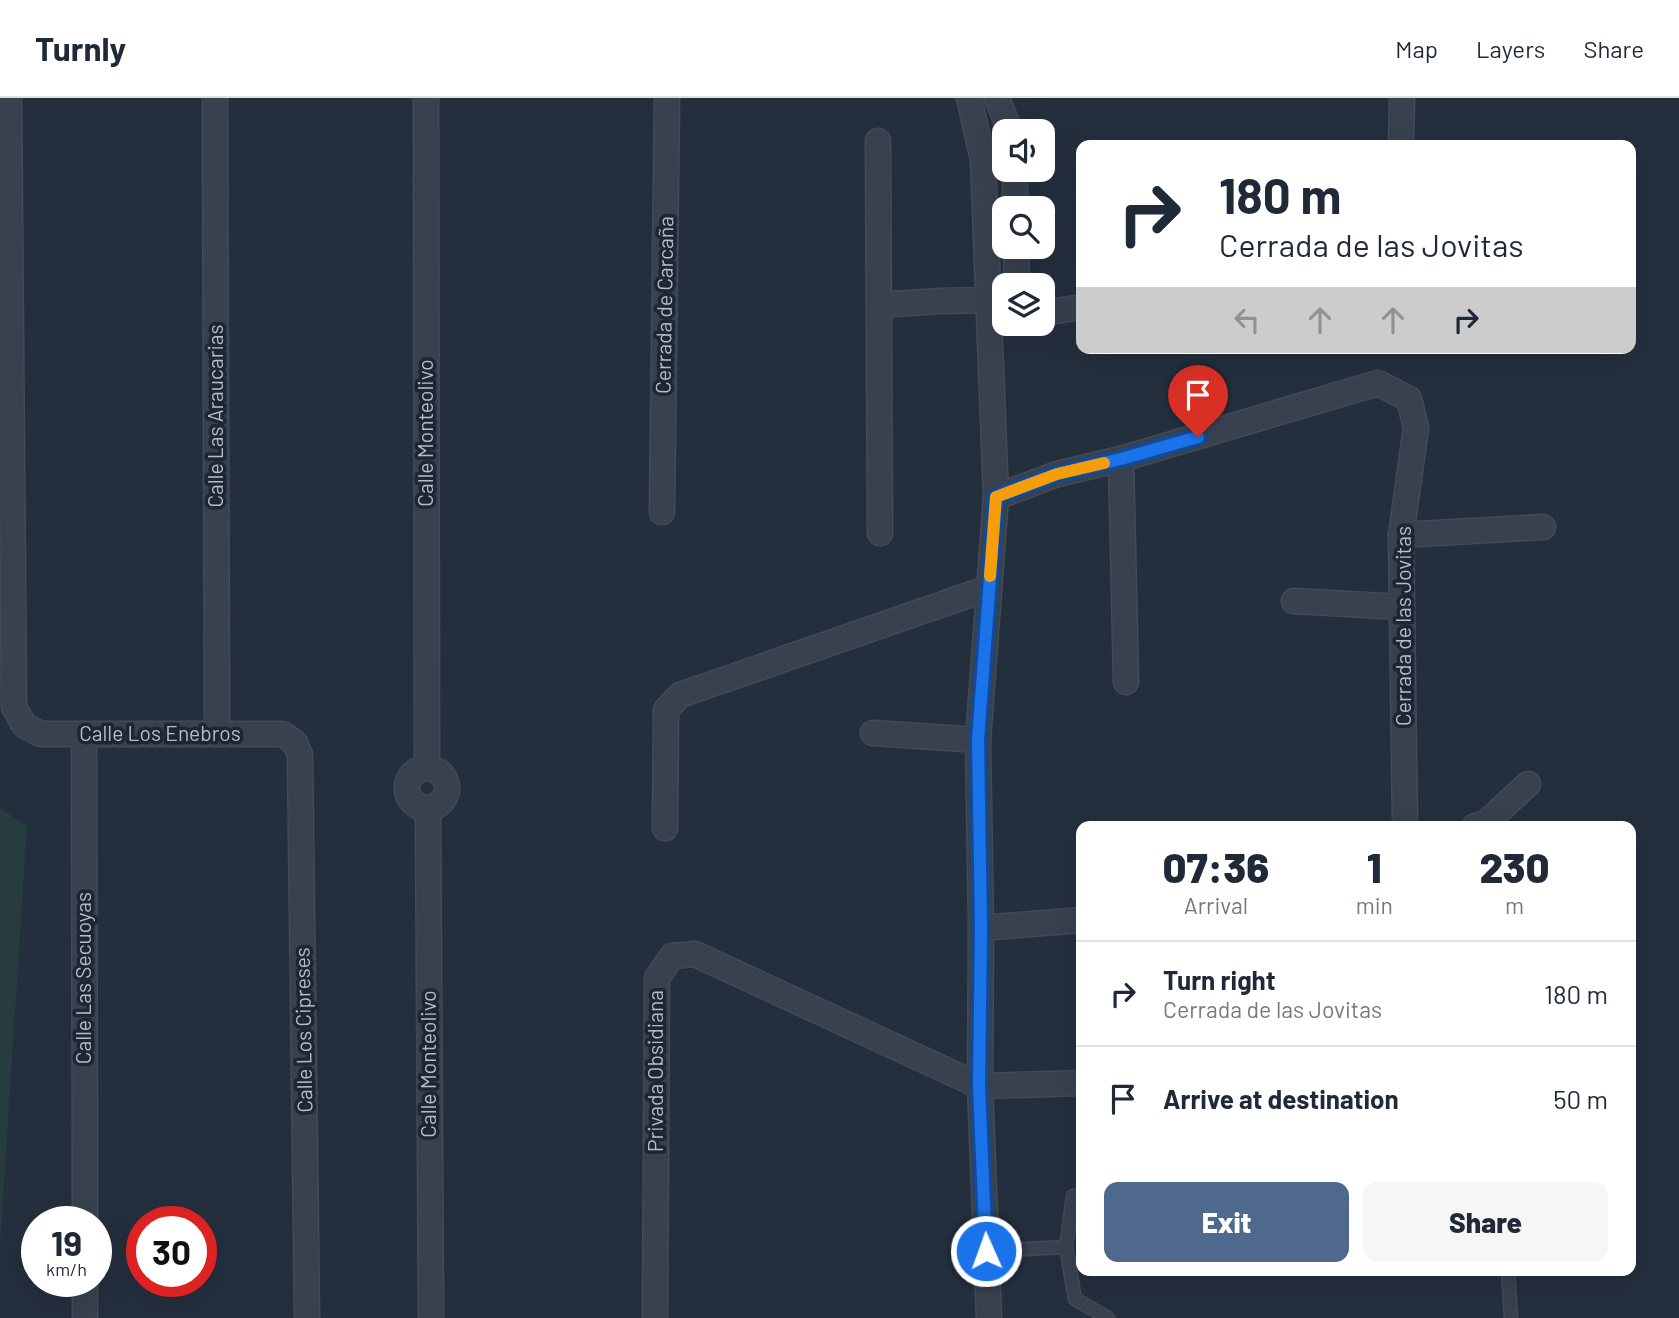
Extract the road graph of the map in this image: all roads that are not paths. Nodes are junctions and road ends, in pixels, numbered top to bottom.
1 (9, 98) edge
2 (215, 98) edge
3 (426, 98) edge
4 (667, 98) edge
5 (969, 98) edge
6 (997, 98) edge
7 (1402, 98) edge
8 (1005, 119) edge
9 (1401, 140) edge
10 (878, 141) dead end
11 (989, 300) junction
12 (879, 305) junction
13 (1076, 308) edge
14 (1055, 311) edge
15 (1121, 459) junction
16 (996, 497) junction
17 (662, 512) dead end
18 (1544, 527) dead end
19 (880, 533) dead end
20 (1401, 535) junction
21 (989, 588) junction
22 (1294, 601) dead end
23 (1401, 607) junction
24 (1126, 682) dead end
25 (873, 733) dead end
26 (84, 734) junction
27 (217, 734) junction
28 (978, 740) junction
29 (295, 743) joint
30 (1528, 784) dead end
31 (1405, 821) edge
32 (1488, 821) edge
33 (665, 828) dead end
34 (1076, 920) edge
35 (981, 928) junction
36 (1076, 1083) edge
37 (979, 1086) junction
38 (1076, 1196) edge
39 (85, 1206) edge
40 (1066, 1247) junction
41 (986, 1251) junction
42 (1508, 1276) edge
43 (85, 1297) edge
44 (85, 1318) edge
45 (307, 1318) edge
46 (430, 1318) edge
47 (655, 1318) edge
48 (989, 1318) edge
49 (1108, 1318) edge
50 (1511, 1318) edge

1 - 26 street, Calle Los Enebros
2 - 27 street, Calle Las Araucarias
3 - 46 street, Calle Monteolivo
4 - 17 street, Cerrada de Carcaña
5 - 11 street
6 - 8 street
7 - 9 street
10 - 12 street
11 - 12 street
11 - 16 street
12 - 19 street
13 - 14 street
15 - 16 street, Cerrada de las Jovitas
15 - 20 street, Cerrada de las Jovitas
15 - 24 street
16 - 21 street
18 - 20 street
20 - 23 street, Cerrada de las Jovitas
21 - 28 street
21 - 33 street
22 - 23 street
23 - 31 street, Cerrada de las Jovitas
25 - 28 street
26 - 27 street, Calle Los Enebros
26 - 39 street, Calle Las Secuoyas
27 - 29 street, Calle Los Enebros
28 - 35 street
29 - 45 street, Calle Los Cipreses
30 - 32 street
34 - 35 street
35 - 37 street
36 - 37 street
37 - 41 street
37 - 47 street, Privada Obsidiana
38 - 40 lane
40 - 41 lane
40 - 49 lane
41 - 48 street
42 - 50 lane
43 - 44 street

